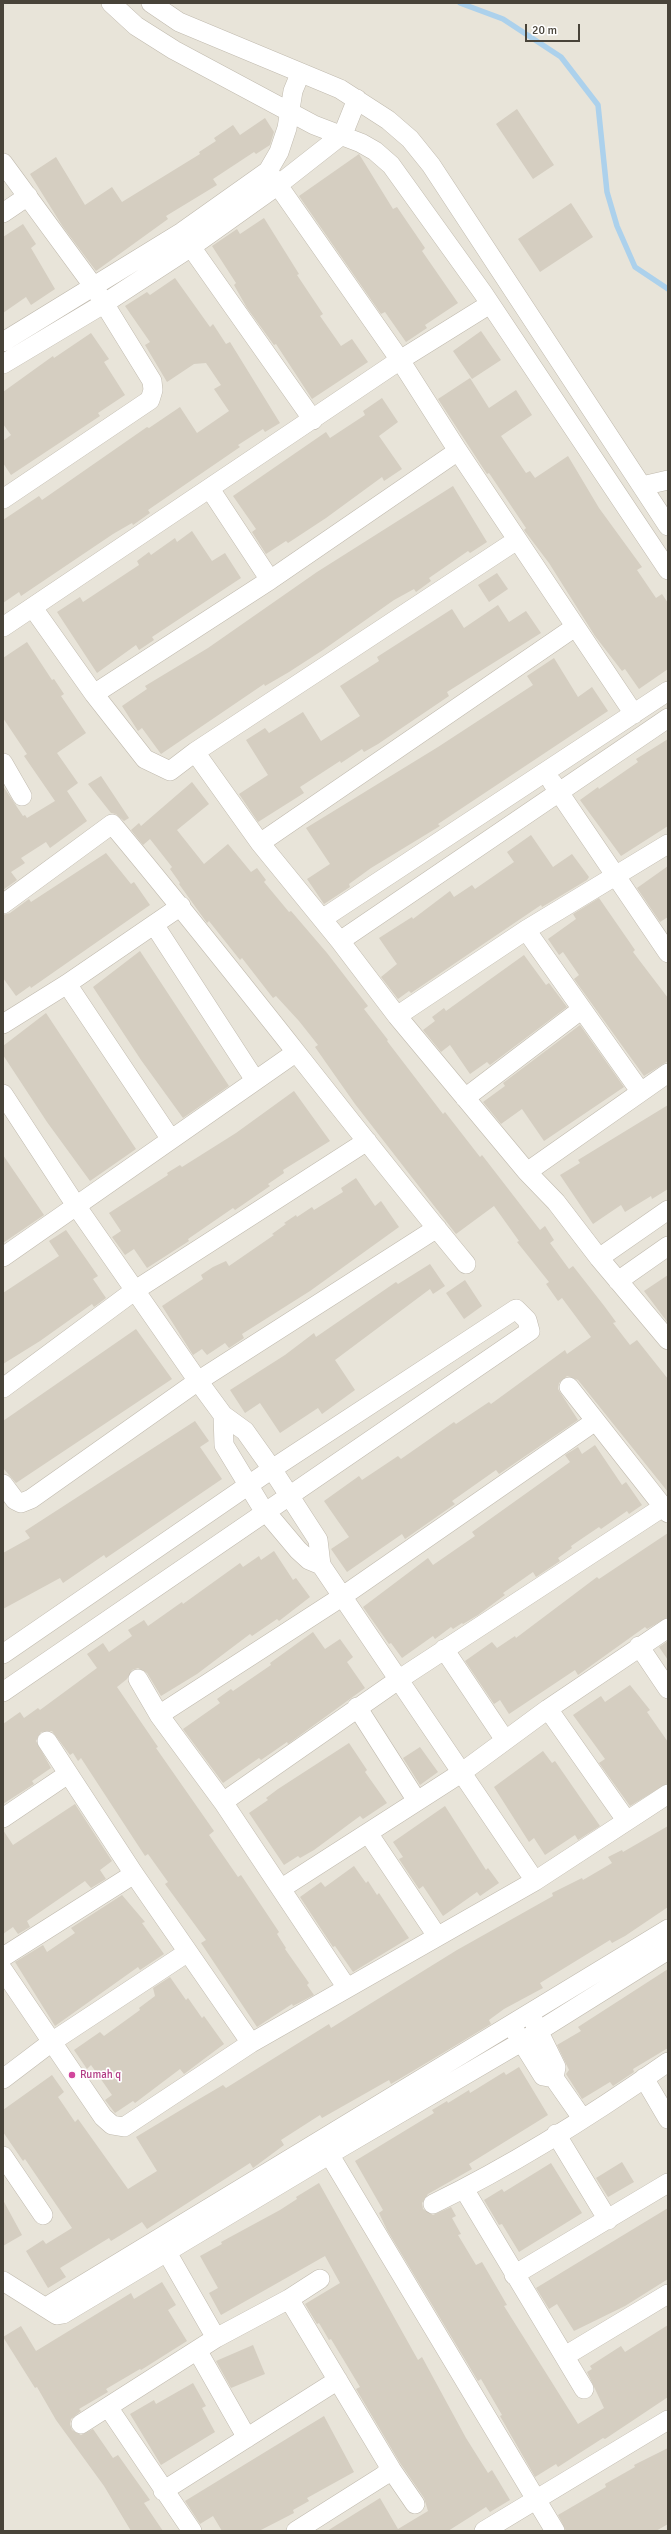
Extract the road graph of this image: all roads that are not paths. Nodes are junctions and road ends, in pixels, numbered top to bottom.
1 (111, 3) edge
2 (151, 3) edge
3 (300, 74) junction
4 (357, 99) junction
5 (290, 111) junction
6 (343, 134) junction
7 (3, 163) edge
8 (273, 178) junction
9 (28, 196) junction
10 (3, 212) edge
11 (186, 240) junction
12 (506, 278) junction
13 (94, 287) junction
14 (487, 298) junction
15 (105, 303) junction
16 (529, 314) junction
17 (506, 329) junction
18 (3, 342) edge
19 (400, 360) junction
20 (3, 364) edge
21 (313, 420) junction
22 (458, 451) junction
23 (668, 480) edge
24 (642, 486) junction
25 (210, 489) junction
26 (3, 499) edge
27 (668, 526) edge
28 (517, 540) junction
29 (668, 570) edge
30 (270, 580) junction
31 (33, 608) junction
32 (575, 626) junction
33 (3, 627) edge
34 (668, 691) edge
35 (94, 694) junction
36 (634, 714) junction
37 (668, 718) edge
38 (195, 752) junction
39 (3, 763) edge
40 (545, 773) junction
41 (559, 793) junction
42 (22, 796) dead end
43 (260, 843) junction
44 (668, 844) edge
45 (615, 874) junction
46 (3, 904) edge
47 (181, 906) junction
48 (322, 919) junction
49 (155, 926) junction
50 (526, 930) junction
51 (340, 941) junction
52 (668, 952) edge
53 (67, 984) junction
54 (582, 1009) junction
55 (6, 1016) edge
56 (397, 1016) junction
57 (295, 1052) junction
58 (668, 1073) edge
59 (254, 1080) junction
60 (640, 1091) junction
61 (3, 1094) edge
62 (465, 1098) junction
63 (170, 1138) junction
64 (367, 1141) junction
65 (526, 1172) junction
66 (77, 1207) junction
67 (668, 1210) edge
68 (437, 1228) junction
69 (668, 1246) edge
70 (3, 1257) edge
71 (466, 1264) dead end
72 (608, 1270) junction
73 (134, 1291) junction
74 (668, 1340) edge
75 (198, 1381) junction
76 (569, 1387) dead end
77 (3, 1388) edge
78 (223, 1415) junction
79 (594, 1422) junction
80 (3, 1484) edge
81 (282, 1485) junction
82 (258, 1500) junction
83 (666, 1510) edge
84 (321, 1565) junction
85 (343, 1596) junction
86 (668, 1628) edge
87 (639, 1646) junction
88 (444, 1649) junction
89 (3, 1654) edge
90 (138, 1679) dead end
91 (398, 1680) junction
92 (668, 1689) edge
93 (3, 1692) edge
94 (357, 1707) junction
95 (548, 1709) junction
96 (160, 1714) junction
97 (505, 1740) junction
98 (46, 1741) dead end
99 (461, 1773) junction
100 (68, 1774) junction
101 (668, 1794) edge
102 (417, 1801) junction
103 (223, 1802) junction
104 (3, 1818) edge
105 (626, 1820) junction
106 (368, 1833) junction
107 (134, 1874) junction
108 (535, 1881) junction
109 (282, 1888) junction
110 (668, 1929) edge
111 (437, 1936) junction
112 (668, 1950) edge
113 (188, 1952) junction
114 (3, 1957) edge
115 (3, 1970) edge
116 (347, 1988) junction
117 (530, 2013) junction
118 (511, 2025) junction
119 (539, 2030) junction
120 (53, 2041) junction
121 (521, 2042) junction
122 (250, 2043) junction
123 (668, 2062) edge
124 (554, 2078) junction
125 (644, 2078) junction
126 (3, 2079) edge
127 (582, 2118) junction
128 (668, 2119) edge
129 (556, 2134) junction
130 (325, 2146) junction
131 (6, 2167) edge
132 (668, 2183) edge
133 (464, 2189) junction
134 (433, 2204) dead end
135 (43, 2215) dead end
136 (608, 2220) junction
137 (162, 2244) junction
138 (514, 2275) junction
139 (320, 2279) dead end
140 (3, 2281) edge
141 (668, 2294) edge
142 (288, 2299) junction
143 (216, 2338) junction
144 (197, 2350) junction
145 (565, 2356) junction
146 (338, 2380) junction
147 (584, 2389) dead end
148 (108, 2407) junction
149 (668, 2420) edge
150 (81, 2424) dead end
151 (247, 2438) junction
152 (391, 2469) junction
153 (163, 2491) junction
154 (536, 2498) junction
155 (415, 2504) dead end
156 (192, 2531) edge
157 (296, 2531) edge
158 (484, 2531) edge
159 (555, 2531) edge

1 - 5 street
2 - 3 street
3 - 4 street
3 - 5 street
4 - 6 street
4 - 12 street
5 - 6 street
5 - 8 street
6 - 8 street
6 - 14 street
7 - 9 street
8 - 11 street
8 - 19 street
9 - 10 street
9 - 13 street
11 - 13 street
11 - 15 street
11 - 21 street
12 - 14 street
12 - 16 street
13 - 15 street
13 - 18 street
14 - 17 street
14 - 19 street
15 - 20 street
15 - 26 street
16 - 17 street
16 - 24 street
17 - 29 street
19 - 21 street
19 - 22 street
21 - 25 street
22 - 28 street
22 - 30 street
23 - 24 street
24 - 27 street
25 - 30 street
25 - 31 street
28 - 32 street
28 - 38 street
30 - 35 street
31 - 33 street
31 - 35 street
32 - 36 street
32 - 43 street
34 - 36 street
35 - 38 street
36 - 40 street
37 - 41 street
38 - 43 street
39 - 42 street
40 - 41 street
40 - 48 street
41 - 45 street
41 - 51 street
43 - 48 street
44 - 45 street
45 - 50 street
45 - 52 street
46 - 47 street
47 - 49 street
47 - 57 street
48 - 51 street
49 - 53 street
49 - 59 street
50 - 54 street
50 - 56 street
51 - 56 street
53 - 55 street
53 - 63 street
54 - 60 street
54 - 62 street
56 - 62 street
57 - 59 street
57 - 64 street
58 - 60 street
59 - 63 street
60 - 65 street
61 - 66 street
62 - 65 street
63 - 66 street
64 - 68 street
64 - 73 street
65 - 72 street
66 - 70 street
66 - 73 street
67 - 72 street
68 - 71 street
68 - 75 street
69 - 72 street
72 - 74 street
73 - 75 street
73 - 77 street
75 - 78 street
75 - 80 street
76 - 79 street
78 - 81 street
78 - 82 street
79 - 83 street
79 - 85 street
81 - 81 street
81 - 82 street
81 - 82 street
81 - 84 street
82 - 84 street
82 - 89 street
82 - 93 street
83 - 88 street
84 - 85 street
85 - 91 street
85 - 96 street
86 - 87 street
87 - 92 street
87 - 95 street
88 - 91 street
88 - 97 street
90 - 96 street
91 - 94 street
91 - 99 street
94 - 102 street
94 - 103 street
95 - 97 street
95 - 105 street
96 - 103 street
97 - 99 street
98 - 100 street
99 - 102 street
99 - 108 street
100 - 104 street
100 - 107 street
101 - 105 street
102 - 106 street
103 - 109 street
105 - 108 street
106 - 109 street
106 - 111 street
107 - 113 street
107 - 114 street
108 - 111 street
109 - 116 street
110 - 117 street
111 - 116 street
112 - 119 street
113 - 120 street
113 - 122 street
115 - 120 street
116 - 122 street
117 - 118 street
117 - 119 street
118 - 121 street
118 - 130 street
119 - 121 street
119 - 124 street
120 - 122 street
120 - 126 street
121 - 124 street
121 - 130 street
123 - 125 street
124 - 127 street
125 - 127 street
125 - 128 street
127 - 129 street
129 - 133 street
129 - 136 street
130 - 137 street
130 - 154 street
131 - 135 street
132 - 136 street
133 - 134 street
133 - 138 street
136 - 138 street
137 - 140 street
137 - 143 street
138 - 145 street
139 - 142 street
141 - 145 street
142 - 143 street
142 - 146 street
143 - 144 street
144 - 148 street
144 - 151 street
145 - 147 street
146 - 151 street
146 - 152 street
148 - 150 street
148 - 153 street
149 - 154 street
151 - 153 street
152 - 155 street
152 - 157 street
153 - 156 street
154 - 158 street
154 - 159 street

